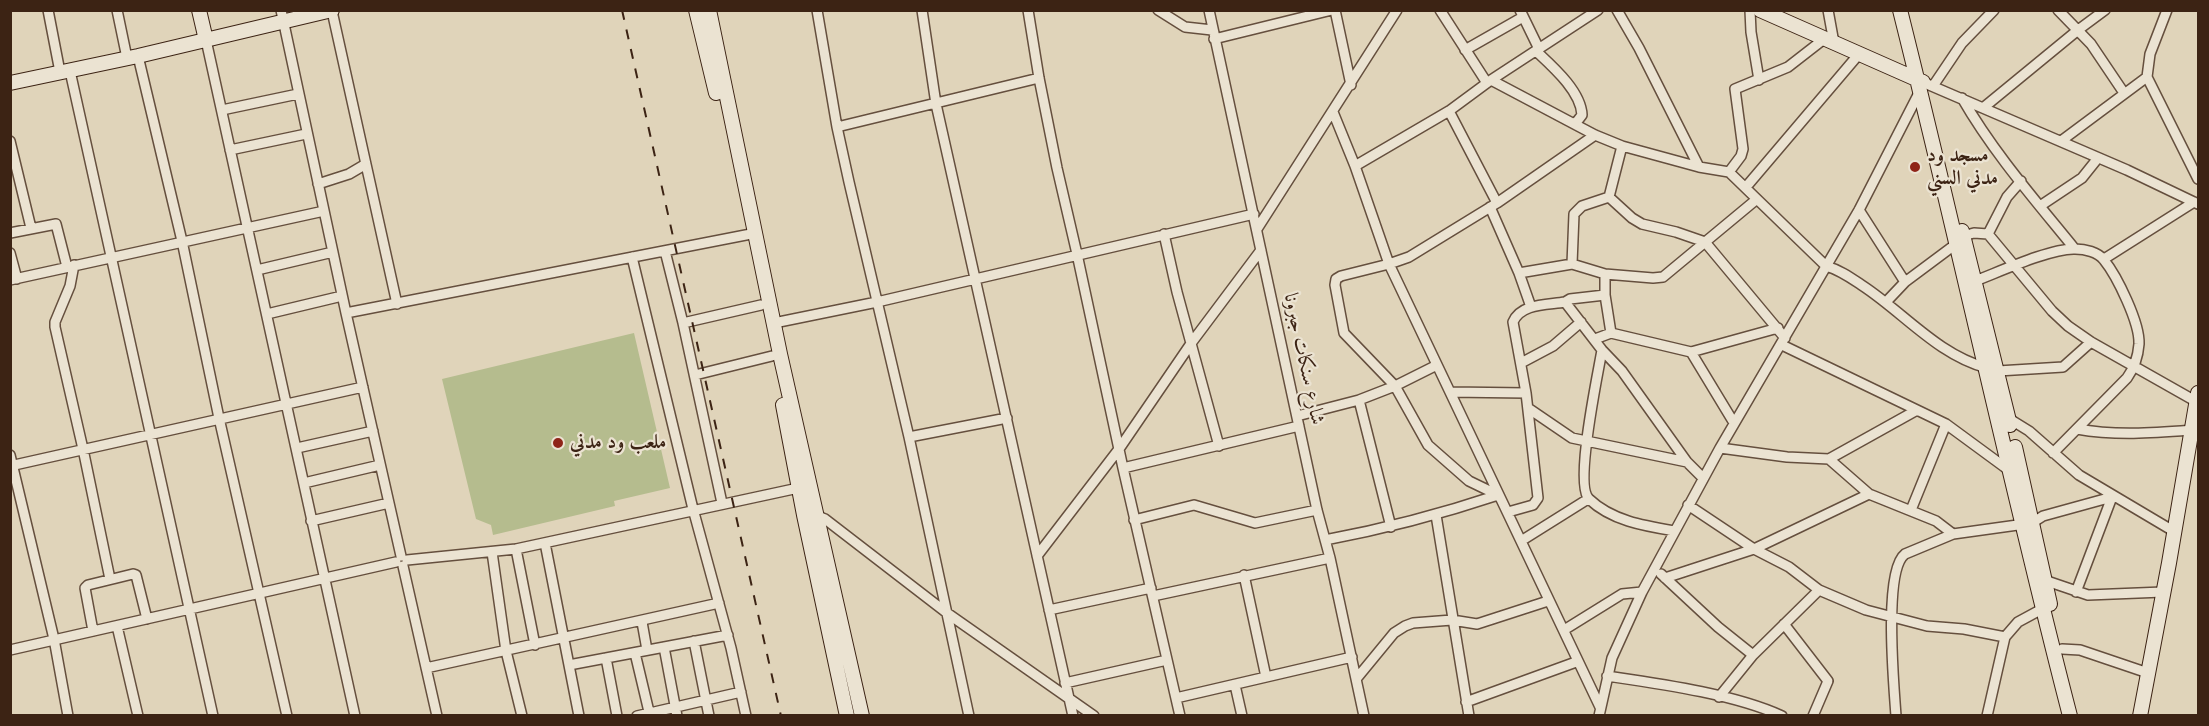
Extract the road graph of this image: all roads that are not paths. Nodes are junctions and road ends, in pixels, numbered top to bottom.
1 (48, 10) edge
2 (117, 10) edge
3 (199, 10) edge
4 (696, 10) edge
5 (709, 10) edge
6 (817, 10) edge
7 (922, 10) edge
8 (1029, 10) edge
9 (1158, 10) edge
10 (1209, 10) edge
11 (1333, 10) edge
12 (1397, 10) edge
13 (1440, 10) edge
14 (1598, 10) edge
15 (1617, 10) edge
16 (1750, 10) edge
17 (1760, 10) edge
18 (1828, 10) edge
19 (1900, 10) edge
20 (1909, 10) edge
21 (2058, 10) edge
22 (2105, 10) edge
23 (2167, 10) edge
24 (332, 11) edge
25 (1990, 12) edge
26 (1521, 14) edge
27 (282, 16) edge
28 (2078, 30) junction
29 (1213, 34) junction
30 (206, 40) junction
31 (1829, 41) junction
32 (1465, 50) junction
33 (1537, 50) junction
34 (1859, 54) junction
35 (133, 57) junction
36 (65, 72) junction
37 (2147, 77) junction
38 (1039, 78) junction
39 (1760, 80) junction
40 (1489, 82) junction
41 (10, 84) edge
42 (1351, 85) junction
43 (1925, 85) junction
44 (2124, 93) junction
45 (298, 94) junction
46 (1962, 98) junction
47 (936, 104) junction
48 (1983, 108) junction
49 (222, 110) junction
50 (1449, 111) junction
51 (1333, 112) junction
52 (1575, 124) junction
53 (837, 127) junction
54 (306, 134) junction
55 (1594, 135) junction
56 (10, 141) edge
57 (2061, 141) junction
58 (1622, 146) junction
59 (230, 150) junction
60 (2098, 158) junction
61 (366, 164) junction
62 (1355, 166) junction
63 (1699, 167) junction
64 (1729, 172) junction
65 (2199, 179) edge
66 (2021, 181) junction
67 (318, 184) junction
68 (1746, 187) junction
69 (1609, 197) junction
70 (1757, 199) junction
71 (2196, 203) edge
72 (1494, 205) junction
73 (2040, 206) junction
74 (1859, 210) junction
75 (324, 211) junction
76 (1254, 214) junction
77 (248, 227) junction
78 (30, 228) junction
79 (1257, 229) junction
80 (10, 232) edge
81 (751, 234) junction
82 (1164, 234) junction
83 (1988, 234) junction
84 (1960, 240) junction
85 (182, 241) junction
86 (1705, 242) junction
87 (2074, 249) junction
88 (1261, 250) junction
89 (665, 251) junction
90 (333, 252) junction
91 (10, 253) edge
92 (1077, 254) junction
93 (111, 257) junction
94 (632, 257) junction
95 (2104, 259) junction
96 (1389, 264) junction
97 (1572, 264) junction
98 (71, 266) junction
99 (1826, 266) junction
100 (2014, 266) junction
101 (257, 270) junction
102 (1519, 273) junction
103 (1605, 274) junction
104 (14, 279) edge
105 (976, 279) junction
106 (1975, 281) junction
107 (1905, 282) junction
108 (1605, 295) junction
109 (342, 296) junction
110 (877, 302) junction
111 (1565, 302) junction
112 (1887, 302) junction
113 (397, 304) junction
114 (761, 305) junction
115 (1531, 307) junction
116 (346, 313) junction
117 (267, 314) junction
118 (1581, 322) junction
119 (683, 323) junction
120 (774, 323) junction
121 (1778, 328) junction
122 (1611, 333) junction
123 (1595, 339) junction
124 (1192, 342) junction
125 (1784, 342) junction
126 (2091, 342) junction
127 (1602, 350) junction
128 (1691, 352) junction
129 (772, 356) junction
130 (1521, 363) junction
131 (1437, 365) junction
132 (2136, 366) junction
133 (1992, 370) junction
134 (695, 375) junction
135 (1395, 386) junction
136 (363, 387) junction
137 (1450, 392) junction
138 (1526, 393) junction
139 (2198, 397) edge
140 (1359, 400) junction
141 (287, 402) junction
142 (1528, 408) junction
143 (1917, 410) junction
144 (219, 418) junction
145 (1007, 418) junction
146 (2008, 418) junction
147 (1298, 421) junction
148 (1734, 423) junction
149 (1946, 424) junction
150 (2077, 429) junction
151 (373, 431) junction
152 (151, 434) junction
153 (2195, 434) edge
154 (909, 438) junction
155 (1587, 440) junction
156 (1219, 446) junction
157 (1720, 447) junction
158 (297, 448) junction
159 (83, 449) junction
160 (1119, 449) junction
161 (2053, 453) junction
162 (10, 455) edge
163 (1829, 459) junction
164 (1687, 462) junction
165 (380, 465) junction
166 (12, 466) edge
167 (1123, 468) junction
168 (2011, 472) junction
169 (1703, 478) junction
170 (304, 483) junction
171 (805, 487) junction
172 (1869, 494) junction
173 (1498, 495) junction
174 (2112, 497) junction
175 (1588, 499) junction
176 (389, 502) junction
177 (722, 503) junction
178 (1688, 505) junction
179 (693, 509) junction
180 (1317, 510) junction
181 (1911, 510) junction
182 (1508, 512) junction
183 (810, 515) junction
184 (1436, 515) junction
185 (1134, 520) junction
186 (312, 521) junction
187 (2027, 524) junction
188 (1391, 527) junction
189 (1674, 531) junction
190 (2175, 532) junction
191 (1953, 534) junction
192 (1325, 540) junction
193 (1521, 541) junction
194 (545, 543) junction
195 (516, 549) junction
196 (1754, 549) junction
197 (492, 552) junction
198 (1037, 556) junction
199 (1330, 558) junction
200 (402, 561) junction
201 (1655, 568) junction
202 (1244, 575) junction
203 (1665, 578) junction
204 (110, 579) junction
205 (324, 579) junction
206 (2044, 580) junction
207 (1819, 590) junction
208 (1642, 591) junction
209 (1152, 592) junction
210 (2076, 592) junction
211 (2163, 592) junction
212 (260, 594) junction
213 (1548, 601) junction
214 (719, 603) junction
215 (191, 609) junction
216 (2042, 609) junction
217 (1049, 610) junction
218 (947, 614) junction
219 (1891, 615) junction
220 (147, 619) junction
221 (1452, 620) junction
222 (642, 622) junction
223 (1784, 624) junction
224 (117, 626) junction
225 (1564, 630) junction
226 (93, 631) junction
227 (728, 635) junction
228 (2005, 637) junction
229 (54, 639) junction
230 (564, 639) junction
231 (694, 641) junction
232 (535, 645) junction
233 (664, 647) junction
234 (10, 650) edge
235 (647, 650) junction
236 (2062, 650) junction
237 (506, 651) junction
238 (635, 653) junction
239 (1753, 655) junction
240 (1352, 657) junction
241 (606, 658) junction
242 (1167, 660) junction
243 (1576, 662) junction
244 (569, 665) junction
245 (426, 668) junction
246 (2148, 674) junction
247 (1607, 675) junction
248 (1266, 677) junction
249 (1357, 678) junction
250 (1065, 683) junction
251 (1235, 685) junction
252 (741, 692) junction
253 (1069, 697) junction
254 (1719, 697) junction
255 (1176, 698) junction
256 (705, 700) junction
257 (1466, 702) junction
258 (676, 711) edge
259 (1599, 711) edge
260 (650, 714) edge
261 (1467, 715) edge
262 (2070, 715) edge
263 (68, 716) edge
264 (138, 716) edge
265 (213, 716) edge
266 (287, 716) edge
267 (355, 716) edge
268 (437, 716) edge
269 (522, 716) edge
270 (579, 716) edge
271 (617, 716) edge
272 (637, 716) edge
273 (709, 716) edge
274 (746, 716) edge
275 (847, 716) edge
276 (862, 716) edge
277 (969, 716) edge
278 (1073, 716) edge
279 (1094, 716) edge
280 (1180, 716) edge
281 (1242, 716) edge
282 (1364, 716) edge
283 (1782, 716) edge
284 (1813, 716) edge
285 (1896, 716) edge
286 (1987, 716) edge
287 (2078, 716) edge
288 (2140, 716) edge
289 (2149, 716) edge

1 - 36 street
2 - 35 street
3 - 30 main road
4 - 81 main road
5 - 81 main road
6 - 53 street
7 - 47 street
8 - 38 street
9 - 29 street
10 - 29 street, شارع سنكات جبرونا
11 - 29 street
11 - 42 street
12 - 42 street
13 - 32 street
14 - 33 street
15 - 63 street
16 - 39 street
17 - 31 main road
18 - 31 street
19 - 43 main road
20 - 43 main road
21 - 28 street
22 - 28 street
23 - 37 street
24 - 27 main road
24 - 61 street
25 - 43 street
26 - 32 street
26 - 33 street
27 - 30 main road
27 - 45 street
28 - 44 street
28 - 48 street
29 - 76 street, شارع سنكات جبرونا
30 - 35 main road
30 - 49 street
31 - 34 main road
31 - 39 street
32 - 40 street
33 - 40 street
33 - 52 street
34 - 43 main road
34 - 68 street
35 - 36 main road
35 - 85 street
36 - 41 main road
36 - 93 street
37 - 44 street
37 - 65 street
38 - 47 street
38 - 92 street
39 - 64 street
40 - 50 street
40 - 52 street
42 - 51 street
43 - 46 street
43 - 74 street
43 - 84 main road
44 - 57 street
45 - 49 street
45 - 54 street
46 - 48 street
46 - 66 street
47 - 53 street
47 - 105 street
48 - 57 street
49 - 59 street
50 - 62 street
50 - 72 street
51 - 62 street
51 - 79 street
52 - 55 street
53 - 110 street
54 - 59 street
54 - 67 street
55 - 58 street
55 - 72 street
56 - 78 street
57 - 60 street
58 - 63 street
58 - 69 street
59 - 77 street
60 - 71 street
60 - 73 street
61 - 67 street
61 - 113 street
62 - 96 street
63 - 64 street
64 - 68 street
66 - 73 street
66 - 83 street
67 - 75 street
68 - 70 street
69 - 86 street
69 - 97 street
70 - 86 street
70 - 99 street
71 - 95 street
72 - 96 street
72 - 102 street
73 - 87 street
74 - 99 street
74 - 107 street
75 - 77 street
75 - 90 street
76 - 79 street, شارع سنكات جبرونا
76 - 82 street
77 - 85 street
77 - 101 street
78 - 80 street
78 - 98 street
79 - 88 street, شارع سنكات جبرونا
81 - 89 street
81 - 114 main road
81 - 120 main road
82 - 92 street
82 - 124 street
83 - 84 street
83 - 100 street
84 - 106 main road
84 - 107 street
84 - 133 main road
85 - 93 street
85 - 144 street
86 - 103 street
86 - 121 street
87 - 95 street
87 - 100 street
88 - 124 street
88 - 147 street, شارع سنكات جبرونا
89 - 94 street
89 - 119 street
90 - 101 street
90 - 109 street
91 - 104 street
92 - 105 street
92 - 160 street
93 - 98 street
93 - 152 street
94 - 113 street
94 - 179 street
95 - 132 street
96 - 131 street
96 - 135 street
97 - 102 street
97 - 103 street
98 - 104 street
98 - 159 street
99 - 112 street
99 - 125 street
100 - 106 street
100 - 126 street
101 - 117 street
102 - 115 street
103 - 108 street
105 - 110 street
105 - 145 street
106 - 133 main road
107 - 112 street
108 - 111 street
108 - 122 street
109 - 116 street
109 - 117 street
110 - 120 street
110 - 154 street
111 - 115 street
111 - 118 street
112 - 133 street
113 - 116 street
114 - 119 street
114 - 129 main road
115 - 130 street
116 - 136 street
117 - 141 street
118 - 123 street
118 - 130 street
119 - 134 street
120 - 171 main road
121 - 125 street
121 - 128 street
122 - 123 street
122 - 128 street
123 - 127 street
124 - 156 street
124 - 160 street
125 - 143 street
125 - 148 street
126 - 132 street
126 - 133 street
127 - 155 street
127 - 164 street
128 - 148 street
129 - 134 street
129 - 171 main road
130 - 138 street
131 - 135 street
131 - 137 street
132 - 139 street
132 - 150 street
133 - 146 main road
133 - 168 main road
134 - 177 street
135 - 140 street
135 - 173 street
136 - 141 street
136 - 151 street
137 - 138 street
137 - 173 street
138 - 142 street
139 - 153 main road
140 - 147 street
140 - 188 street
141 - 144 street
141 - 158 street
142 - 155 street
142 - 182 street
143 - 149 street
143 - 163 street
144 - 152 street
144 - 212 street
145 - 154 street
145 - 198 street
146 - 161 street
146 - 187 main road
147 - 156 street
147 - 180 street, شارع سنكات جبرونا
148 - 157 street
149 - 168 street
149 - 181 street
150 - 153 street
150 - 161 street
151 - 158 street
151 - 165 street
152 - 159 street
152 - 215 street
153 - 190 main road
153 - 289 main road
154 - 218 street
155 - 164 street
155 - 175 street
156 - 167 street
157 - 163 street
157 - 169 street
158 - 170 street
159 - 166 street
159 - 204 street
160 - 167 street
160 - 198 street
161 - 174 street
162 - 166 street
163 - 172 street
164 - 169 street
165 - 170 street
165 - 176 street
166 - 229 street
167 - 185 street
168 - 187 main road
169 - 178 street
170 - 186 street
171 - 177 street
171 - 183 main road
172 - 181 street
172 - 196 street
173 - 182 street
173 - 184 street
174 - 187 street
174 - 190 street
174 - 210 street
175 - 189 street
175 - 193 street
176 - 186 street
176 - 200 street
177 - 179 street
178 - 189 street
178 - 196 street
179 - 194 street
179 - 214 street
180 - 185 street
180 - 192 street, شارع سنكات جبرونا
181 - 191 street
182 - 193 street
183 - 218 street
183 - 275 main road
183 - 276 main road
184 - 188 street
184 - 221 street
185 - 209 street
186 - 205 street
187 - 191 street
187 - 206 main road
187 - 216 main road
188 - 192 street
189 - 201 street
190 - 211 main road
191 - 219 street
192 - 199 street, شارع سنكات جبرونا
193 - 213 street
194 - 195 street
194 - 230 street
195 - 197 street
195 - 232 street
196 - 203 street
196 - 207 street
197 - 200 street
197 - 237 street
198 - 217 street
199 - 202 street
199 - 240 street, شارع سنكات جبرونا
200 - 205 street
200 - 245 street
201 - 203 street
201 - 208 street
202 - 209 street
202 - 248 street
203 - 239 street
204 - 220 street
204 - 226 street
205 - 212 street
205 - 267 street
206 - 210 street
206 - 236 main road
207 - 219 street
207 - 223 street
208 - 225 street
208 - 247 street
209 - 217 street
209 - 242 street
210 - 211 street
211 - 246 main road
212 - 215 street
212 - 266 street
213 - 221 street
213 - 225 street
214 - 222 street
214 - 227 street
215 - 220 street
215 - 265 street
216 - 228 street
216 - 262 main road
217 - 250 street
218 - 253 street
218 - 277 street
219 - 228 street
219 - 285 street
220 - 224 street
221 - 249 street
221 - 257 street
222 - 230 street
222 - 235 street
223 - 239 street
223 - 284 street
224 - 226 street
224 - 264 street
225 - 243 street
226 - 229 street
227 - 231 street
227 - 252 street
228 - 286 street
229 - 234 street
229 - 263 street
230 - 232 street
230 - 244 street
231 - 233 street
231 - 256 street
232 - 237 street
233 - 235 street
233 - 258 street
235 - 238 street
236 - 246 street
236 - 287 main road
237 - 245 street
237 - 269 street
238 - 241 street
238 - 260 street
239 - 254 street
240 - 248 street
240 - 249 street, شارع سنكات جبرونا
241 - 244 street
241 - 271 street
242 - 250 street
242 - 255 street
243 - 257 street
243 - 259 street
244 - 270 street
245 - 268 street
246 - 288 main road
247 - 254 street
247 - 259 street
248 - 251 street
249 - 282 street, شارع سنكات جبرونا
250 - 253 street
251 - 255 street
251 - 281 street
252 - 256 street
252 - 274 street
253 - 278 street
253 - 279 street
254 - 283 street
255 - 280 street
256 - 258 street
256 - 273 street
257 - 261 street
258 - 260 street
260 - 272 street

